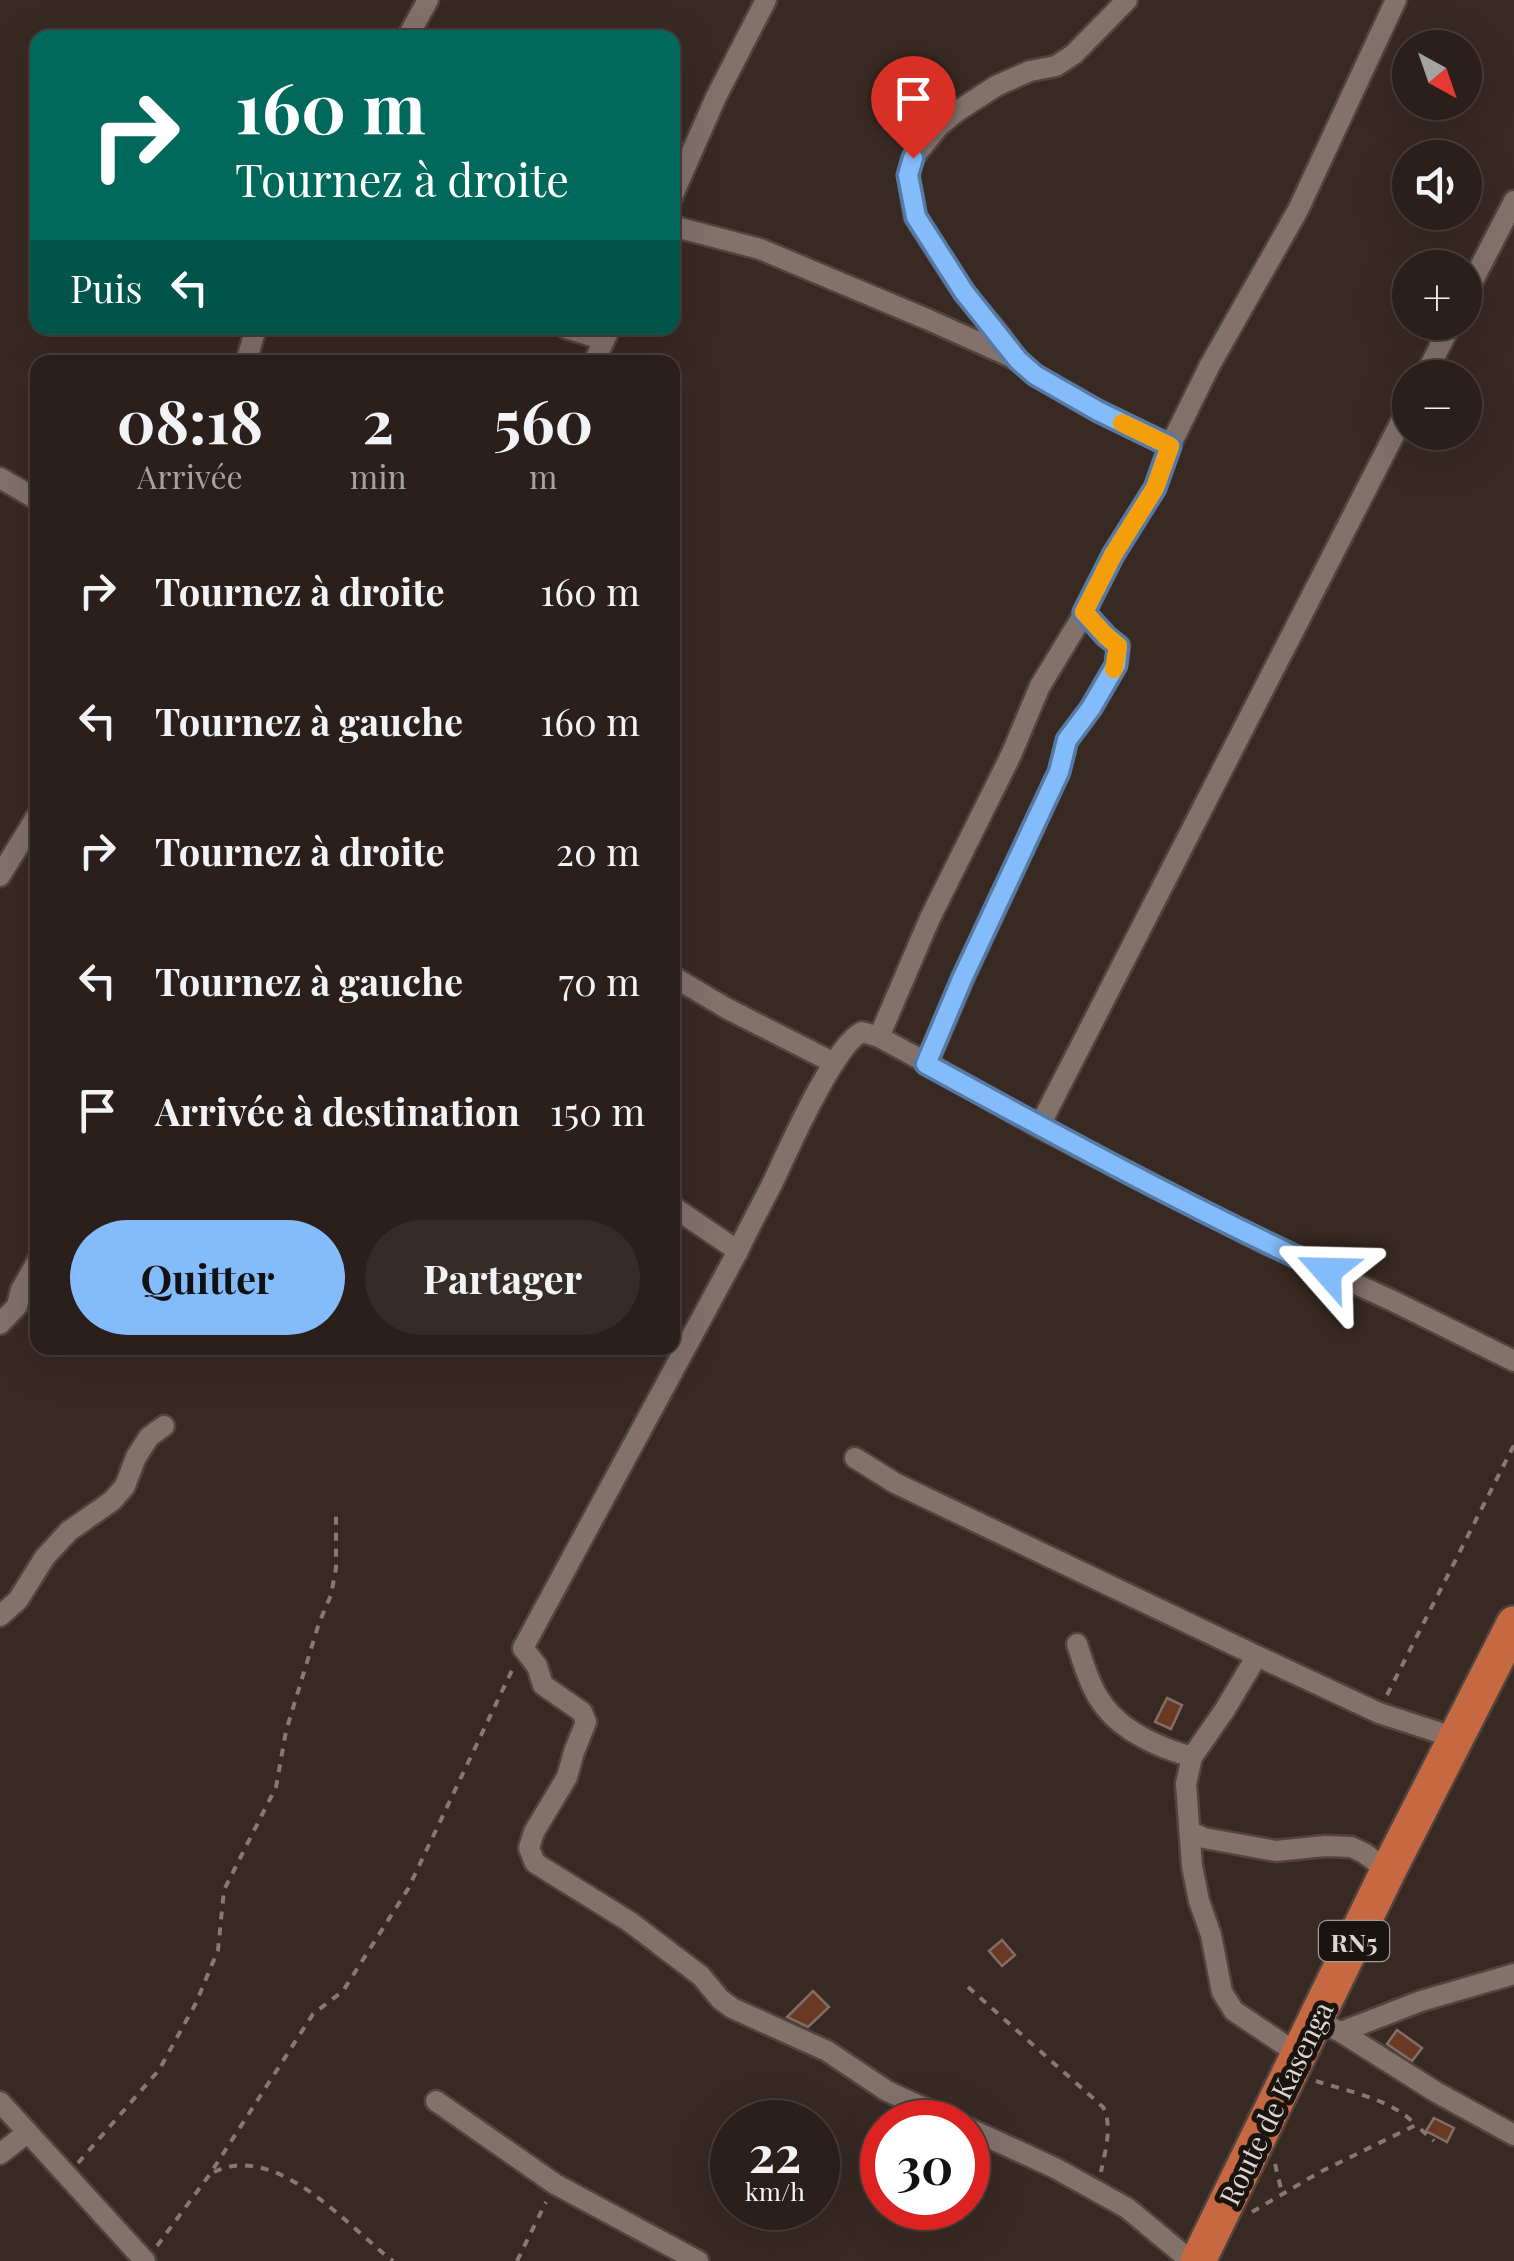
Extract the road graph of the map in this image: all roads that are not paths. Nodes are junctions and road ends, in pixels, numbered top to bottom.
1 (428, 0) edge
2 (766, 0) edge
3 (1127, 0) edge
4 (1393, 1) edge
5 (411, 30) edge
6 (680, 179) edge
7 (1514, 201) edge
8 (680, 228) edge
9 (1482, 263) edge
10 (1018, 360) junction
11 (1392, 439) edge
12 (1170, 446) junction
13 (0, 478) edge
14 (30, 495) edge
15 (1084, 612) junction
16 (30, 827) edge
17 (0, 876) edge
18 (680, 981) edge
19 (879, 1037) junction
20 (834, 1063) junction
21 (926, 1064) junction
22 (1039, 1127) junction
23 (680, 1211) edge
24 (738, 1251) junction
25 (30, 1275) edge
26 (0, 1324) edge
27 (1514, 1361) edge
28 (164, 1426) dead end
29 (855, 1458) dead end
30 (0, 1616) edge
31 (1514, 1624) edge
32 (1078, 1644) dead end
33 (1258, 1656) junction
34 (1456, 1738) junction
35 (1192, 1757) junction
36 (1190, 1832) junction
37 (1388, 1871) junction
38 (1514, 1974) edge
39 (1328, 2026) junction
40 (1292, 2066) junction
41 (907, 2100) edge
42 (0, 2102) edge
43 (436, 2102) dead end
44 (27, 2133) junction
45 (1514, 2135) edge
46 (990, 2139) edge
47 (0, 2154) edge
48 (1200, 2252) edge
49 (145, 2261) edge
50 (698, 2261) edge

1 - 5 street
2 - 6 street
3 - 10 street
4 - 12 street
7 - 9 street
8 - 10 street
10 - 12 street
11 - 22 street
12 - 15 street
13 - 14 street
15 - 19 street
15 - 21 street
16 - 17 street
18 - 20 street
19 - 20 street
19 - 21 street
20 - 24 street
21 - 22 street
22 - 27 street
23 - 24 street
24 - 41 street
25 - 26 street
28 - 30 street
29 - 33 street
31 - 34 highway, Route de Kasenga / RN5
32 - 35 street
33 - 34 street
33 - 35 street
34 - 37 highway, Route de Kasenga / RN5
35 - 36 street
36 - 37 street
36 - 40 street
37 - 39 highway, Route de Kasenga / RN5
38 - 39 street
39 - 40 highway, Route de Kasenga / RN5
39 - 45 street
40 - 48 highway, Route de Kasenga / RN5
42 - 44 street
43 - 50 street
44 - 47 street
44 - 49 street
46 - 48 street

